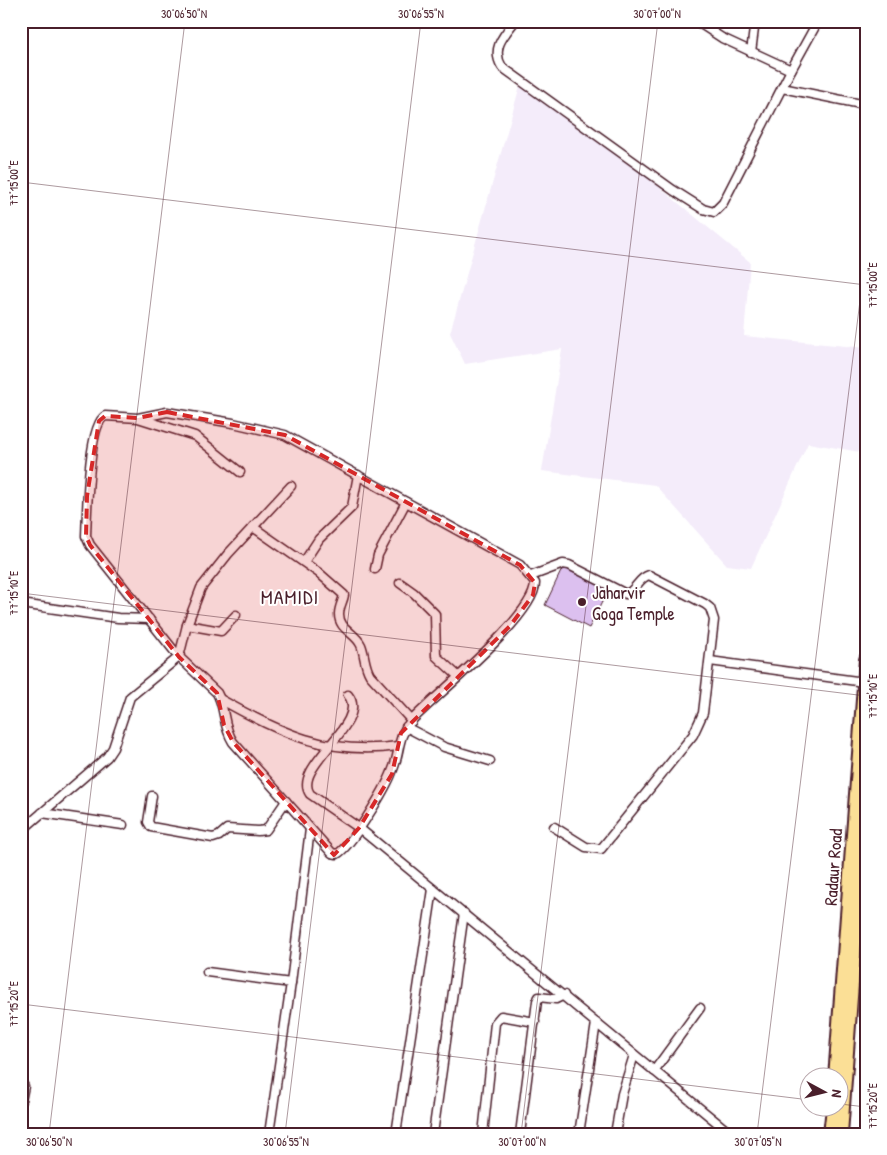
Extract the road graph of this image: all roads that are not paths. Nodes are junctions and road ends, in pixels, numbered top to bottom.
1 (515, 21) edge
2 (696, 21) edge
3 (755, 21) edge
4 (818, 21) edge
5 (751, 52) junction
6 (790, 70) junction
7 (782, 88) junction
8 (866, 105) edge
9 (138, 418) junction
10 (240, 472) dead end
11 (358, 475) junction
12 (291, 486) dead end
13 (406, 502) junction
14 (253, 527) junction
15 (304, 562) junction
16 (375, 569) dead end
17 (531, 576) junction
18 (400, 583) dead end
19 (21, 604) edge
20 (236, 616) dead end
21 (150, 619) junction
22 (187, 625) junction
23 (179, 657) junction
24 (866, 659) edge
25 (710, 661) junction
26 (458, 676) junction
27 (864, 682) junction
28 (348, 695) dead end
29 (220, 699) junction
30 (412, 720) junction
31 (406, 728) junction
32 (398, 746) junction
33 (330, 747) junction
34 (490, 761) dead end
35 (866, 792) edge
36 (152, 796) dead end
37 (286, 801) junction
38 (42, 813) junction
39 (123, 825) dead end
40 (359, 828) junction
41 (554, 828) dead end
42 (310, 829) junction
43 (21, 831) edge
44 (433, 889) junction
45 (464, 913) junction
46 (207, 972) dead end
47 (291, 984) junction
48 (564, 995) junction
49 (700, 1008) dead end
50 (535, 1022) junction
51 (596, 1023) junction
52 (634, 1054) junction
53 (836, 1068) edge
54 (654, 1071) junction
55 (24, 1086) dead end
56 (21, 1101) edge
57 (831, 1118) edge
58 (269, 1134) edge
59 (396, 1134) edge
60 (433, 1134) edge
61 (483, 1134) edge
62 (520, 1134) edge
63 (579, 1134) edge
64 (615, 1134) edge
65 (732, 1134) edge
66 (830, 1134) edge
67 (842, 1134) edge

1 - 7 street
2 - 5 street
3 - 5 street
4 - 6 street
5 - 6 street
6 - 7 street
7 - 8 street
9 - 10 street
9 - 11 street
9 - 21 street
11 - 13 street
11 - 15 street
12 - 14 street
13 - 16 street
13 - 17 street
14 - 15 street
14 - 22 street
15 - 30 street
17 - 25 street
17 - 26 street
18 - 26 street
19 - 21 street
20 - 22 street
21 - 23 street
22 - 23 street
23 - 29 street
23 - 38 street
24 - 27 main road, Radaur Road
25 - 27 street
25 - 41 street
26 - 30 street
27 - 53 main road, Radaur Road
28 - 33 street
29 - 33 street
29 - 37 street
30 - 31 street
31 - 32 street
31 - 34 street
32 - 33 street
32 - 40 street
33 - 40 street
35 - 67 main road, Radaur Road
36 - 37 street
37 - 42 street
38 - 39 street
38 - 43 street
40 - 42 street
40 - 44 street
42 - 47 street
44 - 45 street
44 - 59 street
45 - 48 street
45 - 60 street
46 - 47 street
47 - 58 street
48 - 50 street
48 - 51 street
49 - 54 street
50 - 61 street
50 - 62 street
51 - 52 street
51 - 63 street
52 - 54 street
52 - 64 street
54 - 65 street
55 - 56 street
57 - 66 main road

